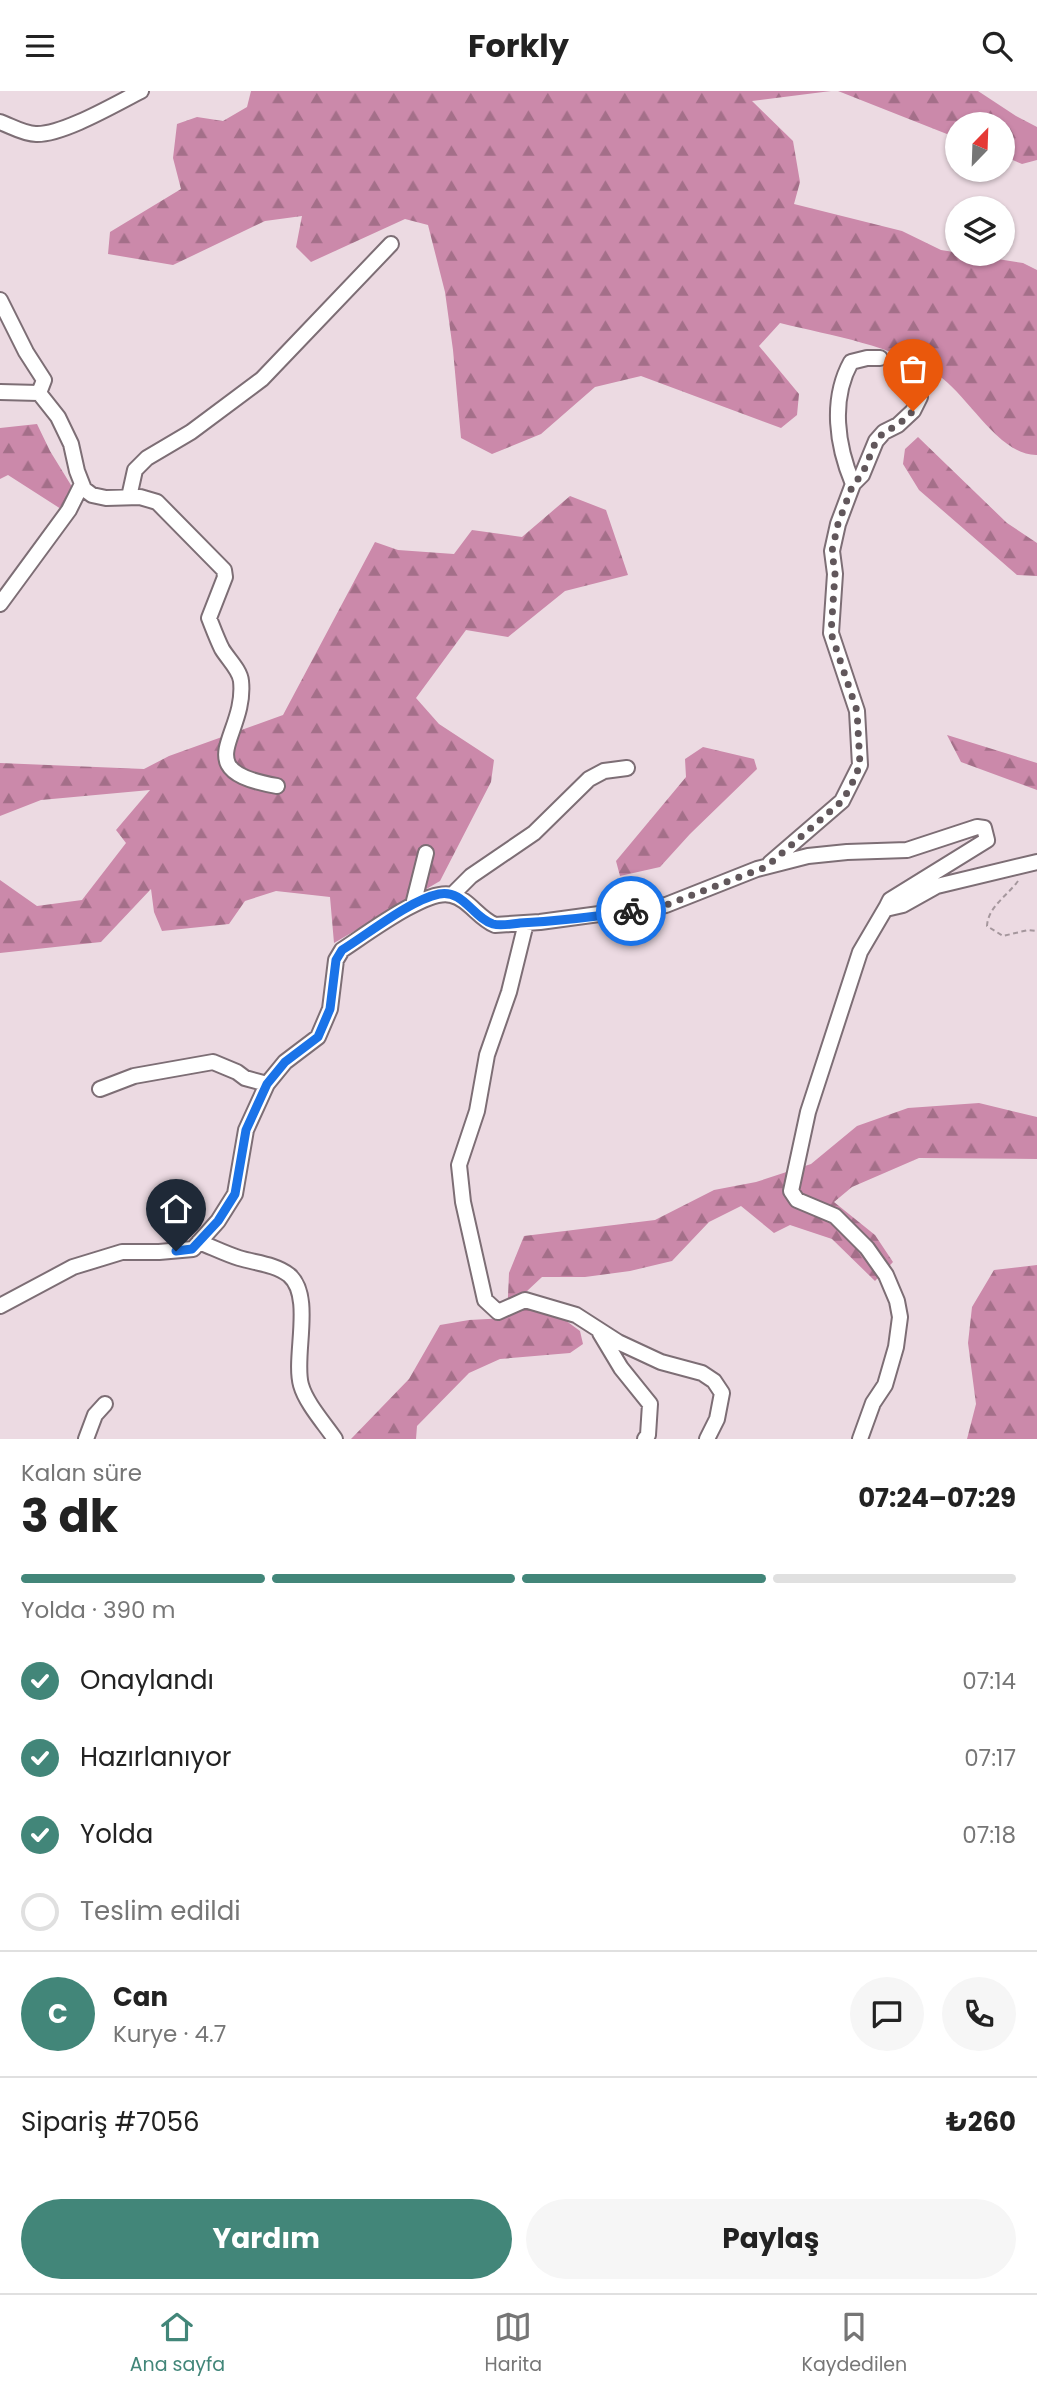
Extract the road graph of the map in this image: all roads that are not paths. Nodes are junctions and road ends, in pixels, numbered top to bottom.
1 (141, 91) edge
2 (0, 122) edge
3 (391, 244) dead end
4 (0, 300) edge
5 (880, 358) dead end
6 (919, 382) dead end
7 (0, 392) edge
8 (39, 393) junction
9 (82, 484) junction
10 (853, 484) junction
11 (129, 497) junction
12 (0, 604) edge
13 (627, 768) dead end
14 (277, 786) dead end
15 (426, 853) dead end
16 (1033, 864) edge
17 (766, 867) junction
18 (452, 895) junction
19 (413, 905) junction
20 (887, 906) junction
21 (526, 923) junction
22 (267, 1084) junction
23 (100, 1089) dead end
24 (199, 1242) junction
25 (0, 1305) edge
26 (597, 1329) junction
27 (105, 1404) dead end
28 (86, 1439) edge
29 (335, 1439) edge
30 (645, 1439) edge
31 (707, 1439) edge
32 (860, 1439) edge

1 - 2 street
3 - 11 street
4 - 8 street
5 - 10 street
6 - 10 street
7 - 8 street
8 - 9 street
9 - 11 street
9 - 12 street
10 - 17 street
11 - 14 street
13 - 18 street
15 - 19 street
16 - 20 street
17 - 20 street
17 - 21 street
18 - 19 street
18 - 21 street
19 - 22 street
20 - 32 street
21 - 26 street
22 - 23 street
22 - 24 street
24 - 25 street
24 - 29 street
26 - 30 street
26 - 31 street
27 - 28 street

